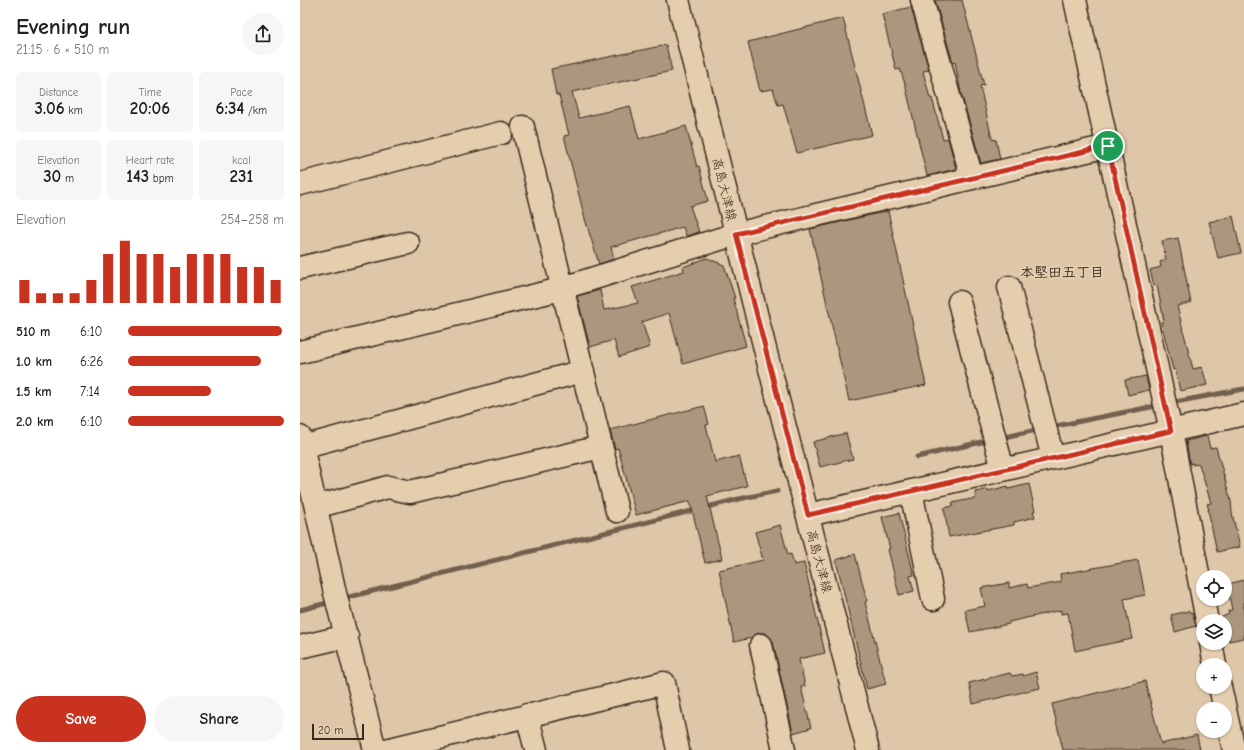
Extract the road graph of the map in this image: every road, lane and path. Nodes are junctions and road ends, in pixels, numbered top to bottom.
1 (678, 0) edge
2 (922, 0) edge
3 (1075, 0) edge
4 (523, 127) dead end
5 (501, 133) dead end
6 (1108, 146) junction
7 (972, 178) junction
8 (300, 184) edge
9 (736, 234) junction
10 (408, 243) dead end
11 (300, 268) edge
12 (1009, 287) dead end
13 (563, 288) junction
14 (959, 302) dead end
15 (300, 352) edge
16 (583, 371) junction
17 (1167, 413) junction
18 (1244, 414) edge
19 (1048, 438) junction
20 (301, 440) edge
21 (601, 447) junction
22 (1003, 470) junction
23 (911, 491) junction
24 (310, 504) edge
25 (617, 511) dead end
26 (808, 515) junction
27 (933, 599) dead end
28 (1206, 614) edge
29 (347, 636) junction
30 (761, 645) dead end
31 (300, 647) edge
32 (527, 715) junction
33 (1231, 738) edge
34 (375, 750) edge
35 (386, 750) edge
36 (536, 750) edge
37 (678, 750) edge
38 (784, 750) edge
39 (868, 750) edge
40 (1234, 750) edge

1 - 9 street, 高島大津線
2 - 7 street
3 - 6 street
4 - 13 street
5 - 8 street
6 - 7 street
6 - 17 street
7 - 9 street
9 - 13 street
9 - 26 street, 高島大津線
10 - 11 street
12 - 19 street
13 - 15 street
13 - 16 street
14 - 22 street
16 - 20 street
16 - 21 street
17 - 18 street
17 - 19 street
17 - 28 street
19 - 22 street
20 - 24 street
21 - 24 street
21 - 25 street
22 - 23 street
23 - 26 street
23 - 27 street
24 - 29 street
26 - 39 street, 高島大津線
29 - 31 street
29 - 34 street
30 - 38 street
32 - 35 street
32 - 36 street
32 - 37 street
33 - 40 street

